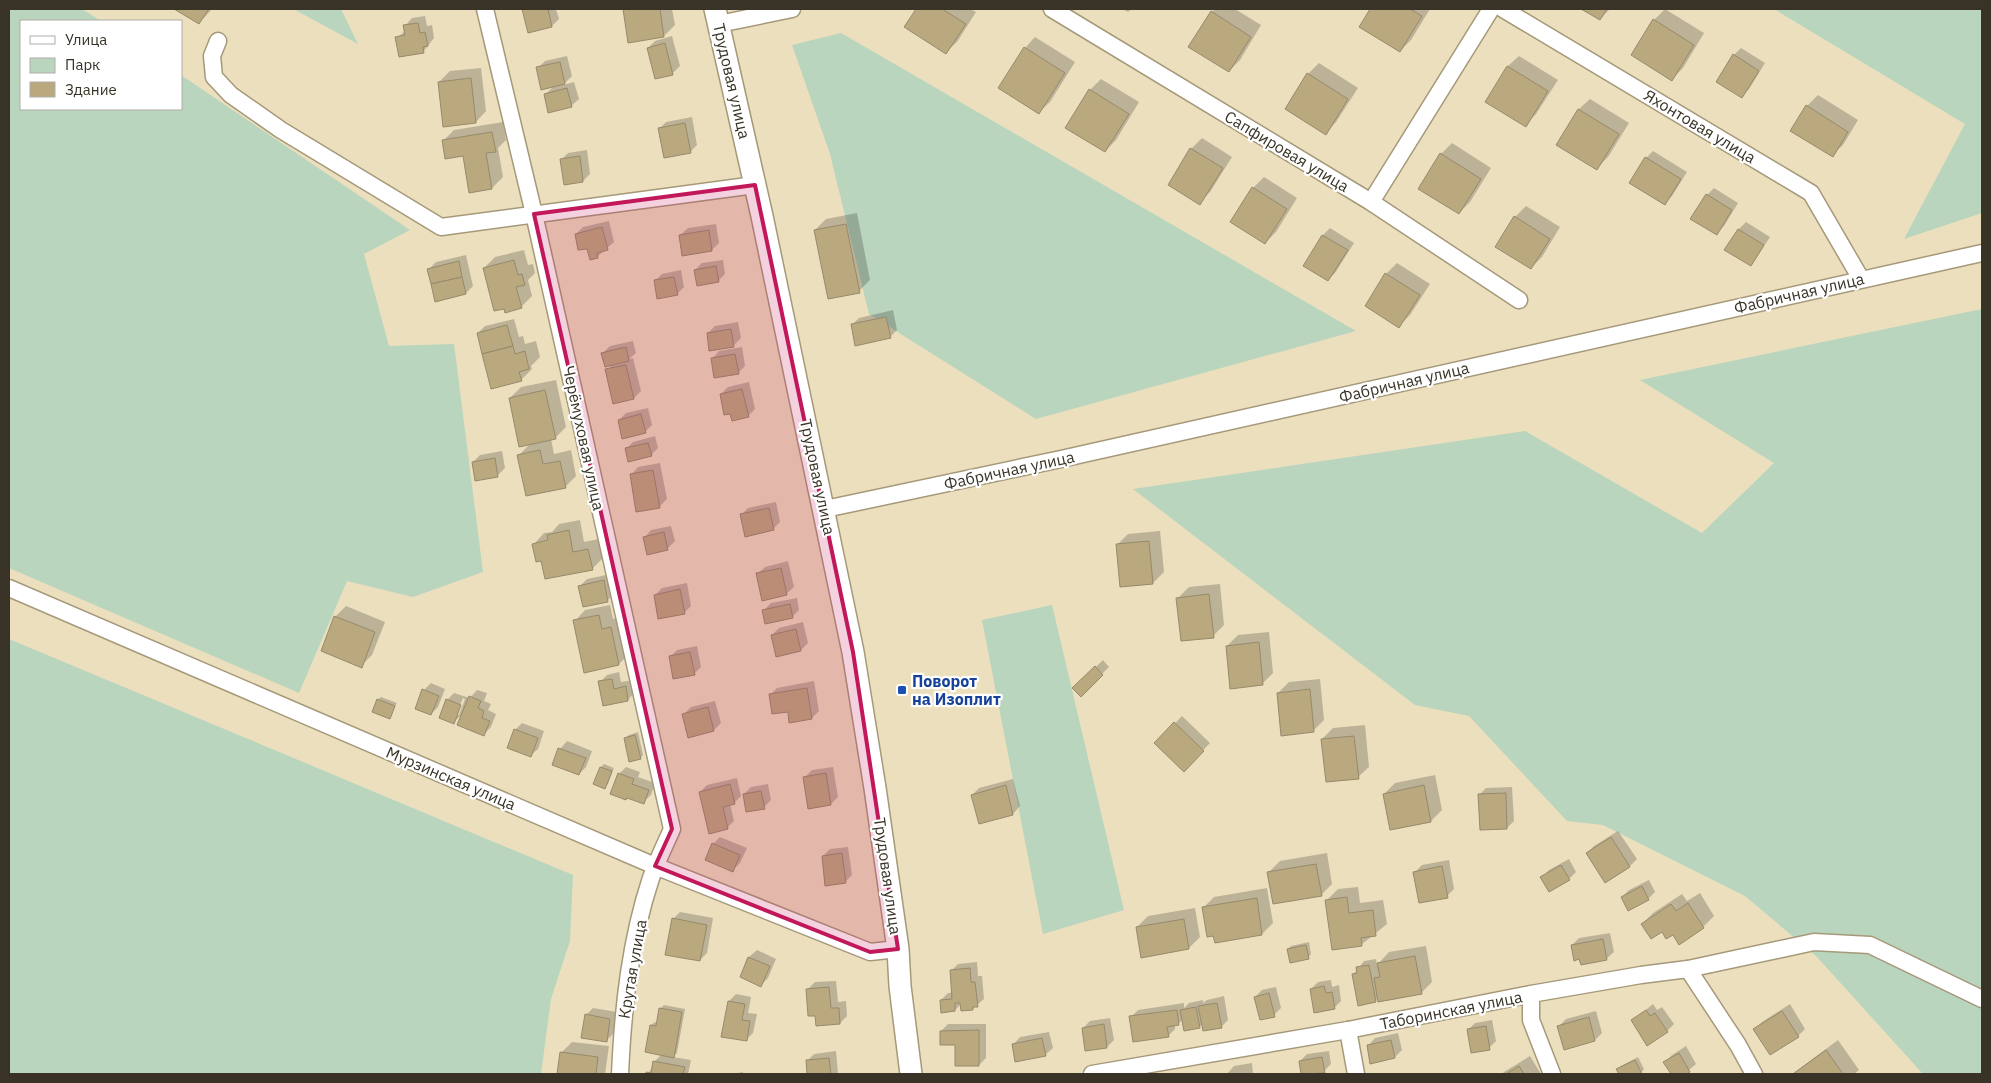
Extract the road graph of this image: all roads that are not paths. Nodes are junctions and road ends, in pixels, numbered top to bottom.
1 (485, 9) edge
2 (792, 9) edge
3 (1052, 9) edge
4 (1491, 9) edge
5 (1503, 9) edge
6 (717, 16) edge
7 (218, 41) dead end
8 (756, 185) junction
9 (1371, 202) junction
10 (534, 214) junction
11 (1982, 253) edge
12 (1861, 279) junction
13 (1518, 300) dead end
14 (825, 509) junction
15 (9, 588) edge
16 (655, 866) junction
17 (898, 949) junction
18 (1688, 969) junction
19 (1531, 994) junction
20 (1982, 999) edge
21 (1348, 1030) junction
22 (620, 1074) edge
23 (912, 1074) edge
24 (1096, 1074) edge
25 (1356, 1074) edge
26 (1552, 1074) edge
27 (1754, 1074) edge

1 - 10 street, Черёмуховая улица
2 - 6 street
3 - 9 street, Сапфировая улица
4 - 9 street
5 - 12 street, Яхонтовая улица
6 - 8 main road, Трудовая улица
7 - 10 street
8 - 10 street
8 - 14 main road, Трудовая улица
9 - 13 street, Сапфировая улица
10 - 16 street, Черёмуховая улица
11 - 12 street, Фабричная улица
12 - 14 street, Фабричная улица
14 - 17 main road, Трудовая улица
15 - 16 street, Мурзинская улица
16 - 17 street, Мурзинская улица
16 - 22 street, Крутая улица
17 - 23 main road, Трудовая улица
18 - 19 street, Таборинская улица
18 - 20 street, Таборинская улица
18 - 27 street
19 - 21 street, Таборинская улица
19 - 26 street
21 - 24 street, Таборинская улица
21 - 25 street

